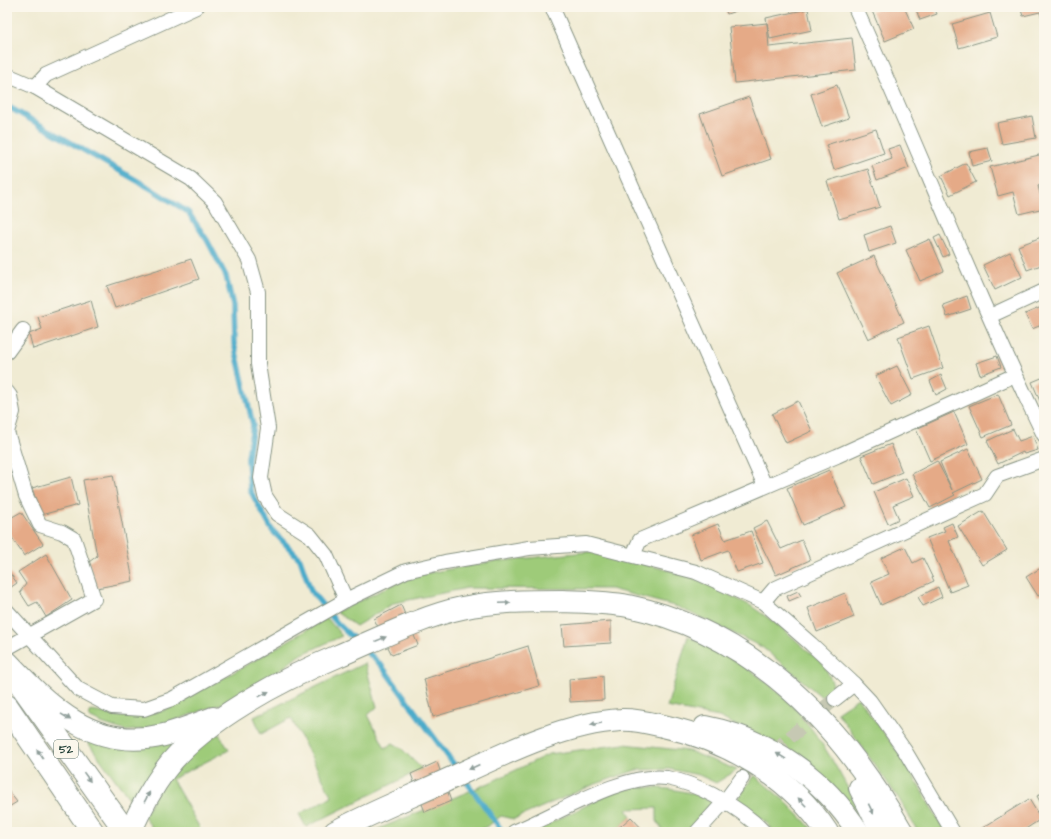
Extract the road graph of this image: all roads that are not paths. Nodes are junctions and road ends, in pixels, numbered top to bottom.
1 (196, 7) edge
2 (552, 7) edge
3 (855, 7) edge
4 (7, 75) edge
5 (35, 87) junction
6 (1044, 291) edge
7 (990, 316) junction
8 (23, 330) dead end
9 (7, 352) edge
10 (1015, 375) junction
11 (7, 392) edge
12 (1044, 435) edge
13 (1044, 459) edge
14 (765, 486) junction
15 (633, 556) junction
16 (346, 600) junction
17 (763, 602) junction
18 (7, 611) edge
19 (29, 636) junction
20 (7, 648) edge
21 (7, 662) edge
22 (7, 666) edge
23 (854, 684) junction
24 (797, 694) junction
25 (834, 698) tunnel mouth
26 (7, 706) edge
27 (233, 710) junction
28 (622, 720) junction
29 (742, 778) tunnel mouth
30 (725, 801) junction
31 (93, 832) edge
32 (126, 832) edge
33 (130, 832) edge
34 (335, 832) edge
35 (514, 832) edge
36 (697, 832) edge
37 (764, 832) edge
38 (827, 832) edge
39 (858, 832) edge
40 (882, 832) edge
41 (902, 832) edge
42 (953, 832) edge

1 - 5 street
2 - 14 street
3 - 7 street
4 - 5 street
5 - 16 street
6 - 7 street
7 - 10 street
8 - 9 street
10 - 12 street
10 - 14 street
11 - 19 street
13 - 17 street
14 - 15 street
15 - 16 street
15 - 17 street
16 - 19 street
17 - 23 street
18 - 19 street
19 - 20 street
21 -> 27 main road
22 -> 32 main road, 52
23 - 25 street
23 - 42 street
27 -> 24 main road
24 -> 40 main road
24 - 41 main road
31 -> 26 main road, 52
33 -> 27 main road
28 -> 34 main road
38 -> 28 main road
39 -> 28 main road
29 - 30 street
30 - 35 street
30 - 36 street
30 - 37 street

